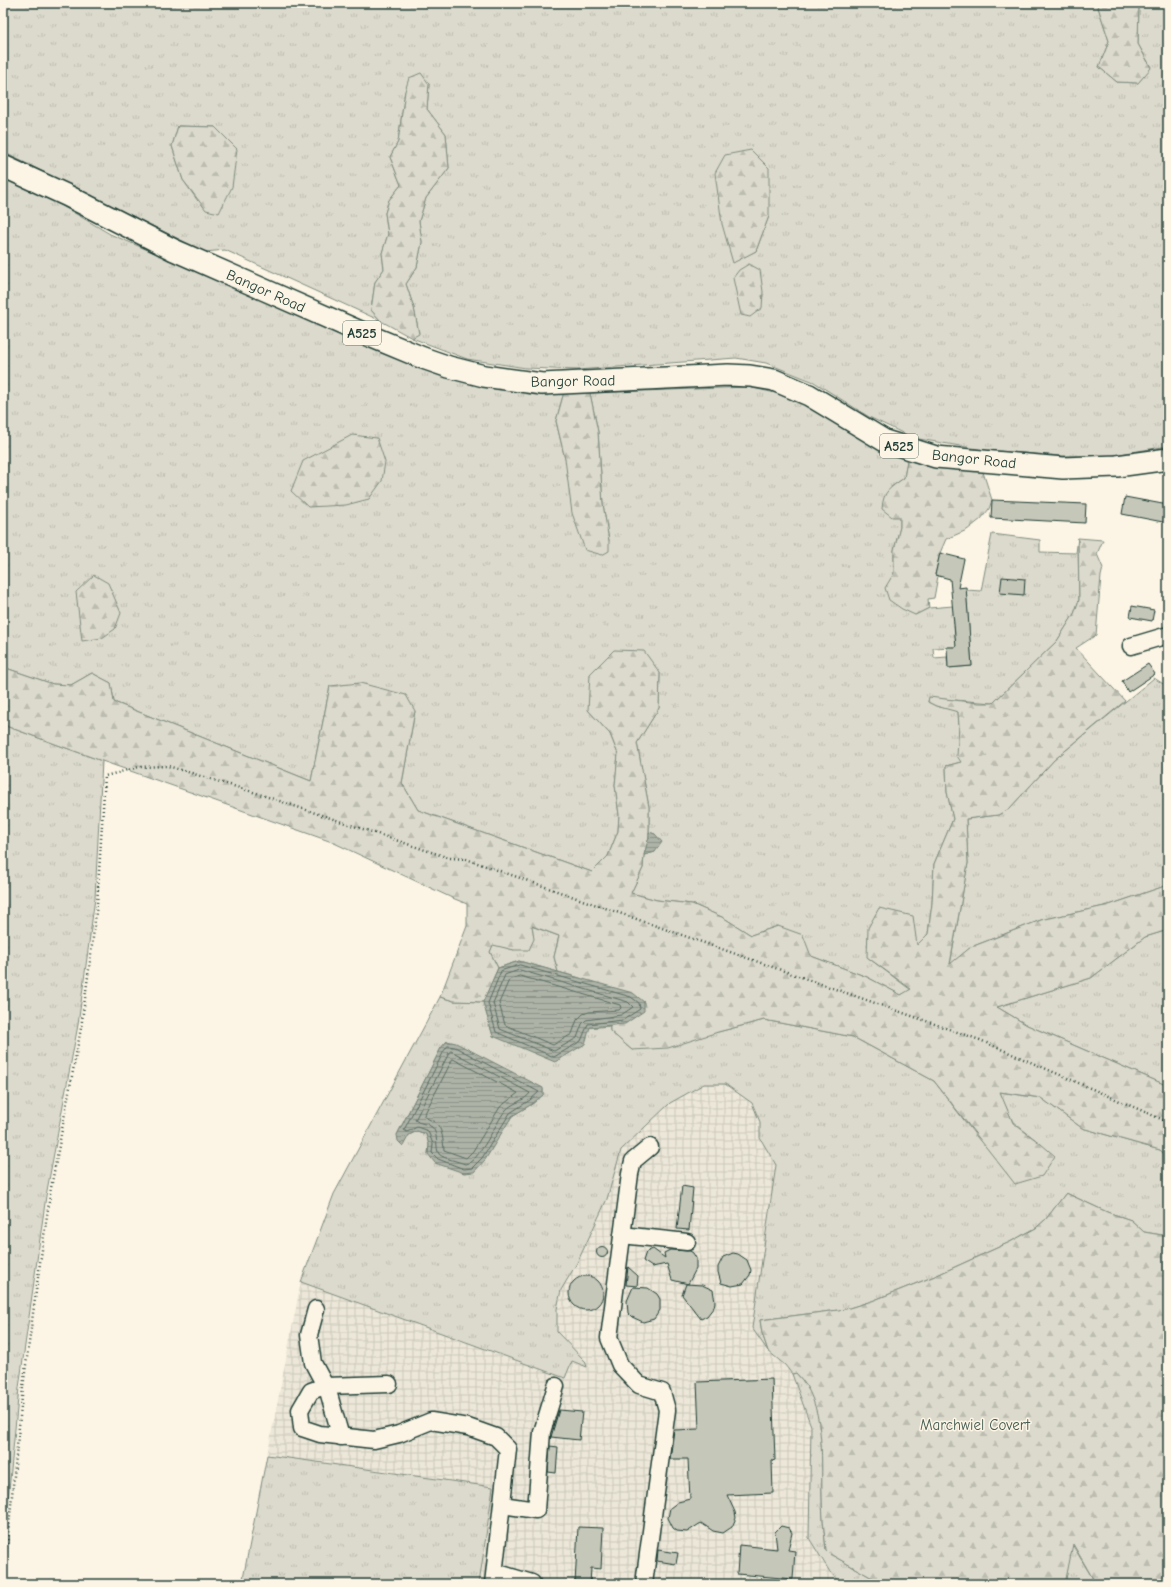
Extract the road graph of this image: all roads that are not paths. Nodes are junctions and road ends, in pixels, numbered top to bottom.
1 (3, 166) edge
2 (1168, 459) edge
3 (1168, 635) edge
4 (1131, 646) dead end
5 (650, 1147) dead end
6 (622, 1235) junction
7 (687, 1242) dead end
8 (316, 1309) dead end
9 (389, 1384) dead end
10 (325, 1386) junction
11 (556, 1386) dead end
12 (342, 1437) junction
13 (502, 1505) junction
14 (494, 1578) edge
15 (532, 1583) dead end
16 (644, 1584) edge

1 - 2 main road, Bangor Road / A525
3 - 4 lane
5 - 6 lane
6 - 7 lane
6 - 16 lane
8 - 10 lane
9 - 10 lane
10 - 12 lane
10 - 12 lane
11 - 13 lane
12 - 13 lane
13 - 14 lane
14 - 15 lane

